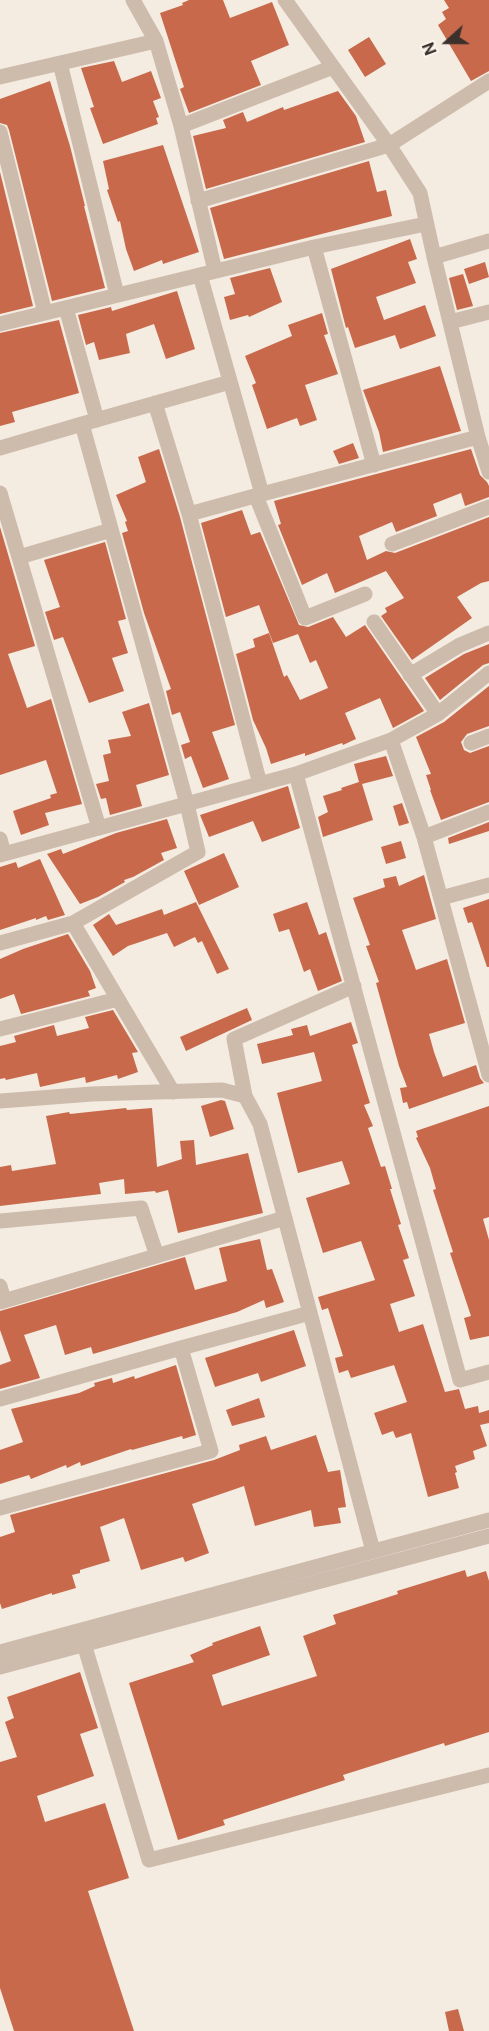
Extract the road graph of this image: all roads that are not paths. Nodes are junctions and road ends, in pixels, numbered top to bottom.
1 (133, 0) edge
2 (285, 0) edge
3 (156, 41) junction
4 (60, 63) junction
5 (333, 67) junction
6 (0, 77) edge
7 (489, 81) edge
8 (181, 126) junction
9 (0, 132) edge
10 (389, 144) junction
11 (198, 201) junction
12 (426, 224) junction
13 (489, 241) edge
14 (314, 247) junction
15 (434, 257) junction
16 (208, 273) junction
17 (117, 295) junction
18 (66, 308) junction
19 (489, 312) edge
20 (45, 313) junction
21 (450, 322) junction
22 (0, 324) edge
23 (230, 382) junction
24 (155, 403) junction
25 (90, 422) junction
26 (478, 436) junction
27 (0, 448) edge
28 (374, 465) junction
29 (489, 472) edge
30 (0, 493) edge
31 (259, 495) junction
32 (489, 507) edge
33 (189, 514) junction
34 (111, 530) junction
35 (392, 544) dead end
36 (19, 557) junction
37 (365, 594) dead end
38 (374, 622) dead end
39 (489, 633) edge
40 (489, 673) edge
41 (410, 675) junction
42 (438, 714) junction
43 (489, 736) edge
44 (391, 740) junction
45 (471, 743) dead end
46 (296, 774) junction
47 (260, 784) junction
48 (187, 804) junction
49 (489, 812) edge
50 (99, 828) junction
51 (424, 837) junction
52 (1, 850) edge
53 (489, 885) edge
54 (441, 898) junction
55 (73, 922) junction
56 (0, 943) edge
57 (354, 986) junction
58 (118, 999) junction
59 (0, 1029) edge
60 (489, 1075) edge
61 (173, 1092) junction
62 (245, 1096) junction
63 (0, 1101) edge
64 (285, 1218) junction
65 (0, 1221) edge
66 (157, 1256) junction
67 (1, 1296) edge
68 (310, 1313) junction
69 (181, 1348) junction
70 (489, 1372) edge
71 (0, 1399) edge
72 (0, 1508) edge
73 (489, 1520) edge
74 (489, 1536) edge
75 (373, 1551) junction
76 (84, 1644) junction
77 (0, 1652) edge
78 (0, 1666) edge
79 (489, 1775) edge

1 - 3 street
2 - 5 street
3 - 4 street
3 - 8 street
4 - 6 street
4 - 17 street
5 - 8 street
5 - 10 street
7 - 10 street
8 - 11 street
9 - 20 street
10 - 11 street
10 - 12 street
11 - 16 street
12 - 14 street
12 - 15 street
13 - 15 street
14 - 16 street
14 - 28 street
15 - 21 street
16 - 17 street
16 - 23 street
17 - 18 street
18 - 20 street
18 - 25 street
19 - 21 street
20 - 22 street
21 - 26 street
23 - 24 street
23 - 31 street
24 - 25 street
24 - 33 street
25 - 27 street
25 - 34 street
26 - 28 street
26 - 29 street
28 - 31 street
30 - 36 street
31 - 33 street
31 - 37 street
32 - 35 street
33 - 47 street
34 - 36 street
34 - 48 street
36 - 50 street
38 - 41 street
39 - 41 street
40 - 42 street
41 - 42 street
42 - 44 street
43 - 45 street
44 - 46 street
44 - 51 street
46 - 47 street
46 - 57 street
47 - 48 street
48 - 50 street
48 - 55 street
49 - 51 street
50 - 52 street
51 - 54 street
53 - 54 street
54 - 60 street
55 - 56 street
55 - 58 street
57 - 62 street
57 - 70 street
58 - 59 street
58 - 61 street
61 - 62 street
61 - 63 street
62 - 64 street
64 - 66 street
64 - 68 street
65 - 66 street
66 - 67 street
68 - 69 street
68 - 75 street
69 - 71 street
69 - 72 street
73 - 75 street
74 - 76 street
75 - 77 street
76 - 78 street
76 - 79 street

